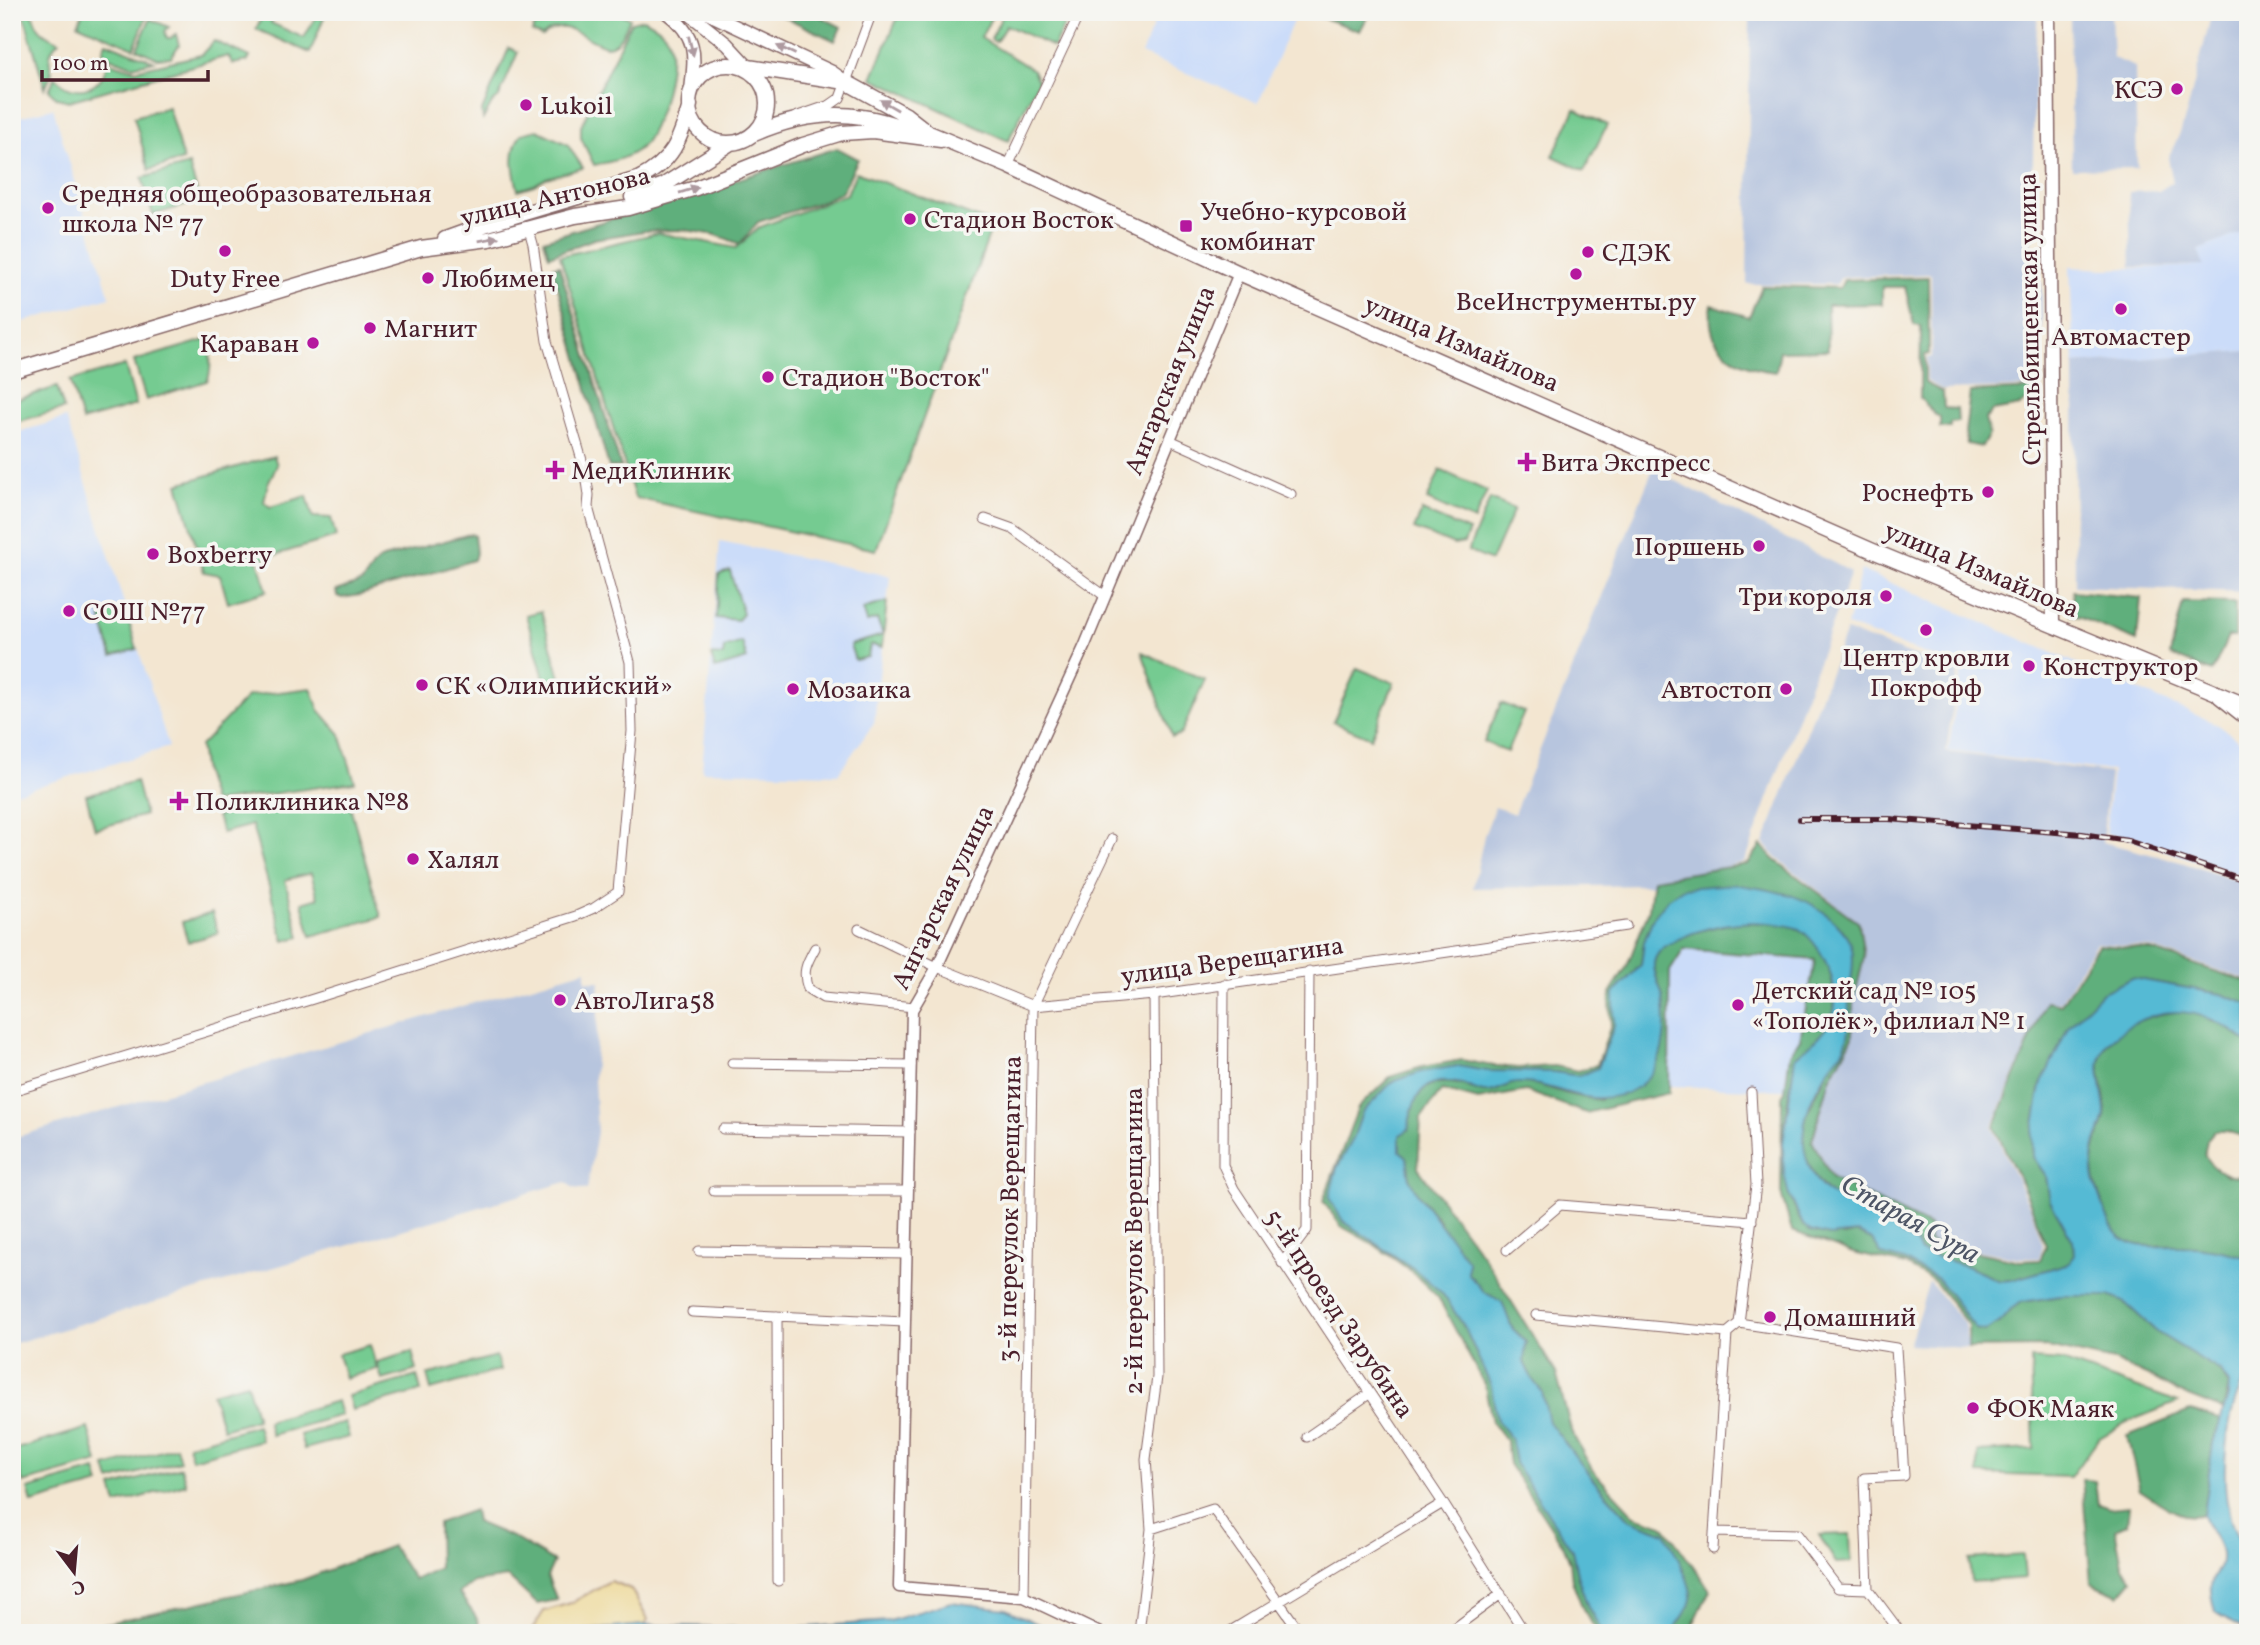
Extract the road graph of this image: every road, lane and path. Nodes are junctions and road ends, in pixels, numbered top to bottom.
1 (666, 12) edge
2 (687, 12) edge
3 (705, 12) edge
4 (872, 12) edge
5 (1080, 12) edge
6 (2048, 12) edge
7 (746, 69) junction
8 (846, 82) junction
9 (691, 97) junction
10 (793, 120) junction
11 (929, 133) junction
12 (754, 134) junction
13 (946, 140) junction
14 (729, 145) junction
15 (1008, 166) junction
16 (521, 214) junction
17 (575, 216) junction
18 (529, 230) junction
19 (421, 248) junction
20 (1239, 273) junction
21 (12, 370) edge
22 (1170, 440) junction
23 (1291, 494) dead end
24 (985, 519) dead end
25 (1105, 596) junction
26 (2053, 626) junction
27 (2213, 693) junction
28 (2248, 701) edge
29 (2248, 706) edge
30 (2248, 720) edge
31 (1112, 839) dead end
32 (1626, 926) dead end
33 (859, 929) dead end
34 (815, 948) dead end
35 (937, 967) junction
36 (1309, 971) junction
37 (1224, 984) junction
38 (1154, 995) junction
39 (1033, 1006) junction
40 (914, 1007) junction
41 (732, 1063) dead end
42 (911, 1065) junction
43 (12, 1091) edge
44 (1751, 1091) dead end
45 (723, 1129) dead end
46 (910, 1132) junction
47 (714, 1191) dead end
48 (908, 1191) junction
49 (1752, 1222) junction
50 (1507, 1250) dead end
51 (699, 1251) dead end
52 (907, 1254) junction
53 (1282, 1263) junction
54 (692, 1312) dead end
55 (1536, 1315) dead end
56 (777, 1316) junction
57 (905, 1322) junction
58 (1739, 1323) junction
59 (1727, 1333) junction
60 (1368, 1394) junction
61 (1307, 1437) dead end
62 (1443, 1503) junction
63 (1151, 1529) junction
64 (1714, 1532) junction
65 (1713, 1549) dead end
66 (778, 1581) dead end
67 (1868, 1589) junction
68 (1501, 1594) junction
69 (1024, 1597) junction
70 (1280, 1601) junction
71 (1100, 1633) edge
72 (1139, 1633) edge
73 (1227, 1633) edge
74 (1301, 1633) edge
75 (1448, 1633) edge
76 (1525, 1633) edge
77 (1901, 1633) edge

1 -> 9 main road
2 - 7 main road
8 -> 3 main road, улица Измайлова
4 - 8 street
5 - 15 street
6 - 26 main road, Стрельбищенская улица
7 - 8 main road
7 - 9 main road
7 - 12 main road
8 - 10 street
11 -> 8 main road, улица Измайлова
9 - 14 main road
9 - 16 main road
10 - 11 main road
10 - 12 main road
11 - 13 main road, улица Измайлова
12 - 14 main road
13 - 15 main road, улица Измайлова
17 -> 13 main road, улица Антонова
14 - 17 main road
15 - 20 main road, улица Измайлова
16 - 18 main road
16 - 19 main road
17 - 18 main road, улица Антонова
19 -> 18 main road, улица Антонова
18 - 43 street
19 - 21 main road, улица Антонова
20 - 22 street, Ангарская улица
20 - 26 main road, улица Измайлова
22 - 23 street
22 - 25 street, Ангарская улица
24 - 25 street
25 - 35 street, Ангарская улица
26 - 27 main road, улица Измайлова
27 - 28 main road, улица Измайлова
27 - 29 main road, улица Измайлова
27 - 30 main road
31 - 39 street, 3-й переулок Верещагина
32 - 36 street, улица Верещагина
33 - 35 street, улица Верещагина
34 - 40 street
35 - 39 street, улица Верещагина
35 - 40 street, Ангарская улица
36 - 37 street, улица Верещагина
36 - 53 street
37 - 38 street, улица Верещагина
37 - 53 street, 5-й проезд Зарубина
38 - 39 street, улица Верещагина
38 - 63 street, 2-й переулок Верещагина
39 - 69 street, 3-й переулок Верещагина
40 - 42 street, Ангарская улица
41 - 42 street
42 - 46 street, Ангарская улица
44 - 49 street
45 - 46 street
46 - 48 street, Ангарская улица
47 - 48 street
48 - 52 street, Ангарская улица
49 - 50 street
49 - 58 street
51 - 52 street
52 - 57 street, Ангарская улица
53 - 60 street, 5-й проезд Зарубина
54 - 56 street
55 - 59 street
56 - 57 street
56 - 66 street
57 - 69 street, Ангарская улица
58 - 59 street
58 - 67 street
59 - 64 street
60 - 61 street
60 - 62 street, 5-й проезд Зарубина
62 - 68 street, 5-й проезд Зарубина
62 - 70 street
63 - 70 street
63 - 72 street, 2-й переулок Верещагина
64 - 65 street
64 - 67 street
67 - 77 street
68 - 75 street
68 - 76 street, 5-й проезд Зарубина
69 - 71 street
70 - 73 street
70 - 74 street

